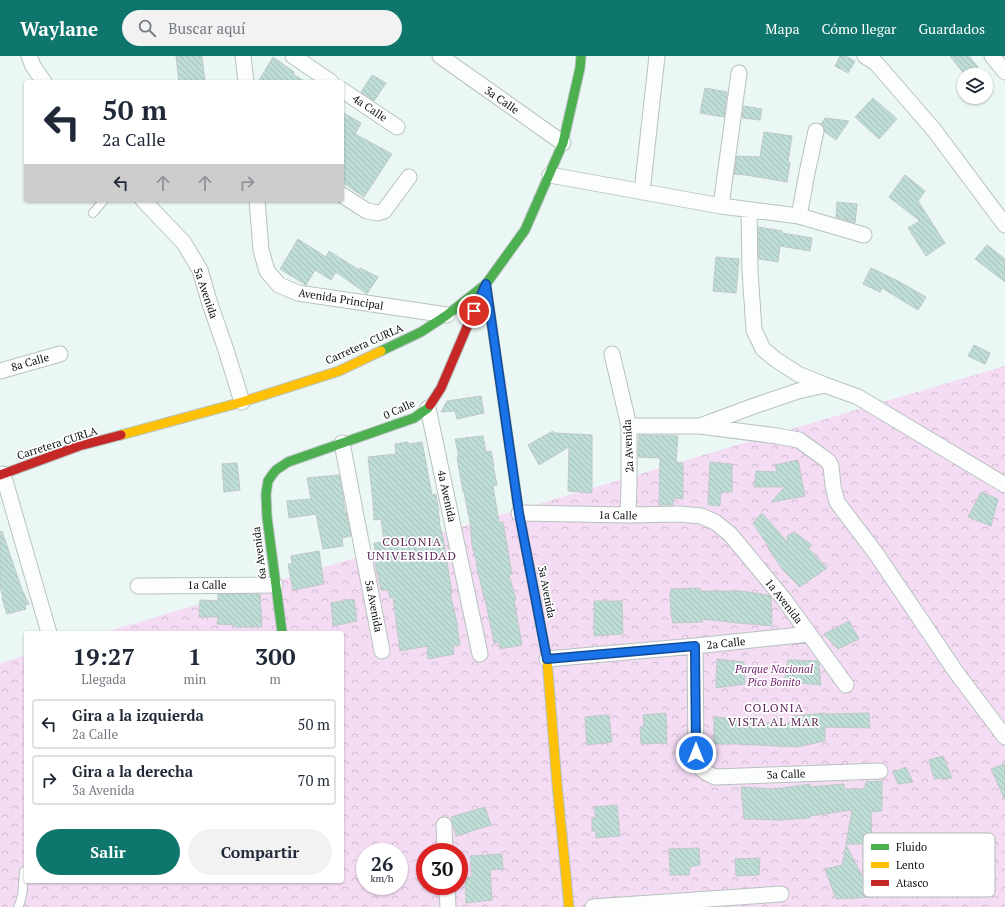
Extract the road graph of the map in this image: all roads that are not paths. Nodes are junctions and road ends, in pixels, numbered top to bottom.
1 (29, 56) edge
2 (243, 56) edge
3 (293, 56) edge
4 (440, 56) edge
5 (581, 56) edge
6 (657, 56) edge
7 (865, 56) edge
8 (992, 56) edge
9 (1005, 72) edge
10 (739, 73) dead end
11 (43, 80) edge
12 (246, 80) edge
13 (328, 80) edge
14 (344, 91) edge
15 (397, 127) dead end
16 (816, 131) dead end
17 (563, 143) junction
18 (550, 175) junction
19 (409, 178) dead end
20 (642, 192) junction
21 (344, 196) edge
22 (102, 202) edge
23 (145, 202) edge
24 (257, 202) edge
25 (721, 206) junction
26 (749, 210) junction
27 (93, 213) dead end
28 (799, 216) junction
29 (1005, 225) edge
30 (864, 235) dead end
31 (486, 284) junction
32 (447, 315) junction
33 (60, 354) dead end
34 (612, 354) dead end
35 (0, 370) edge
36 (825, 385) junction
37 (242, 402) junction
38 (428, 408) junction
39 (629, 426) junction
40 (700, 426) junction
41 (342, 443) junction
42 (274, 471) joint
43 (1, 474) edge
44 (1005, 485) edge
45 (519, 513) junction
46 (628, 515) junction
47 (715, 522) joint
48 (275, 585) junction
49 (138, 586) dead end
50 (48, 631) edge
51 (282, 631) edge
52 (809, 634) junction
53 (695, 646) junction
54 (382, 651) dead end
55 (480, 654) dead end
56 (547, 659) junction
57 (846, 685) dead end
58 (1005, 736) edge
59 (880, 771) dead end
60 (444, 825) dead end
61 (445, 843) edge
62 (24, 871) dead end
63 (781, 894) dead end
64 (447, 895) edge
65 (18, 907) edge
66 (448, 907) edge
67 (569, 907) edge
68 (593, 907) edge

1 - 11 street
2 - 12 street
3 - 13 street
4 - 17 street, 3a Calle
5 - 17 street, Carretera CURLA
6 - 20 street
7 - 29 street
8 - 9 street
10 - 25 street
14 - 15 street, 4a Calle
16 - 28 street
17 - 18 street, Carretera CURLA
18 - 20 street
18 - 31 street, Carretera CURLA
19 - 21 street
20 - 25 street
22 - 27 lane
23 - 37 street, 5a Avenida
24 - 32 street, Avenida Principal
25 - 26 street
26 - 28 street
26 - 36 street
28 - 30 street
31 - 32 street, Carretera CURLA
31 - 38 street, 0 Calle
31 - 45 street, 3a Avenida
32 - 37 street, Carretera CURLA
33 - 35 street, 8a Calle
34 - 39 street, 2a Avenida
36 - 40 street
36 - 44 street
37 - 43 street, Carretera CURLA
38 - 41 street, 0 Calle
38 - 55 street, 4a Avenida
39 - 40 street
39 - 46 street, 2a Avenida
40 - 58 street
41 - 42 street, 0 Calle
41 - 54 street, 5a Avenida
42 - 48 street, 6a Avenida
43 - 50 street
45 - 46 street, 1a Calle
45 - 56 street, 3a Avenida
46 - 47 street, 1a Calle
47 - 52 street, 1a Avenida
48 - 49 street, 1a Calle
48 - 51 street, 6a Avenida
52 - 53 street, 2a Calle
52 - 57 street, 1a Avenida
53 - 56 street, 2a Calle
53 - 59 street, 3a Calle
56 - 67 street, 3a Avenida
60 - 61 street
62 - 65 lane
63 - 68 street
64 - 66 street

